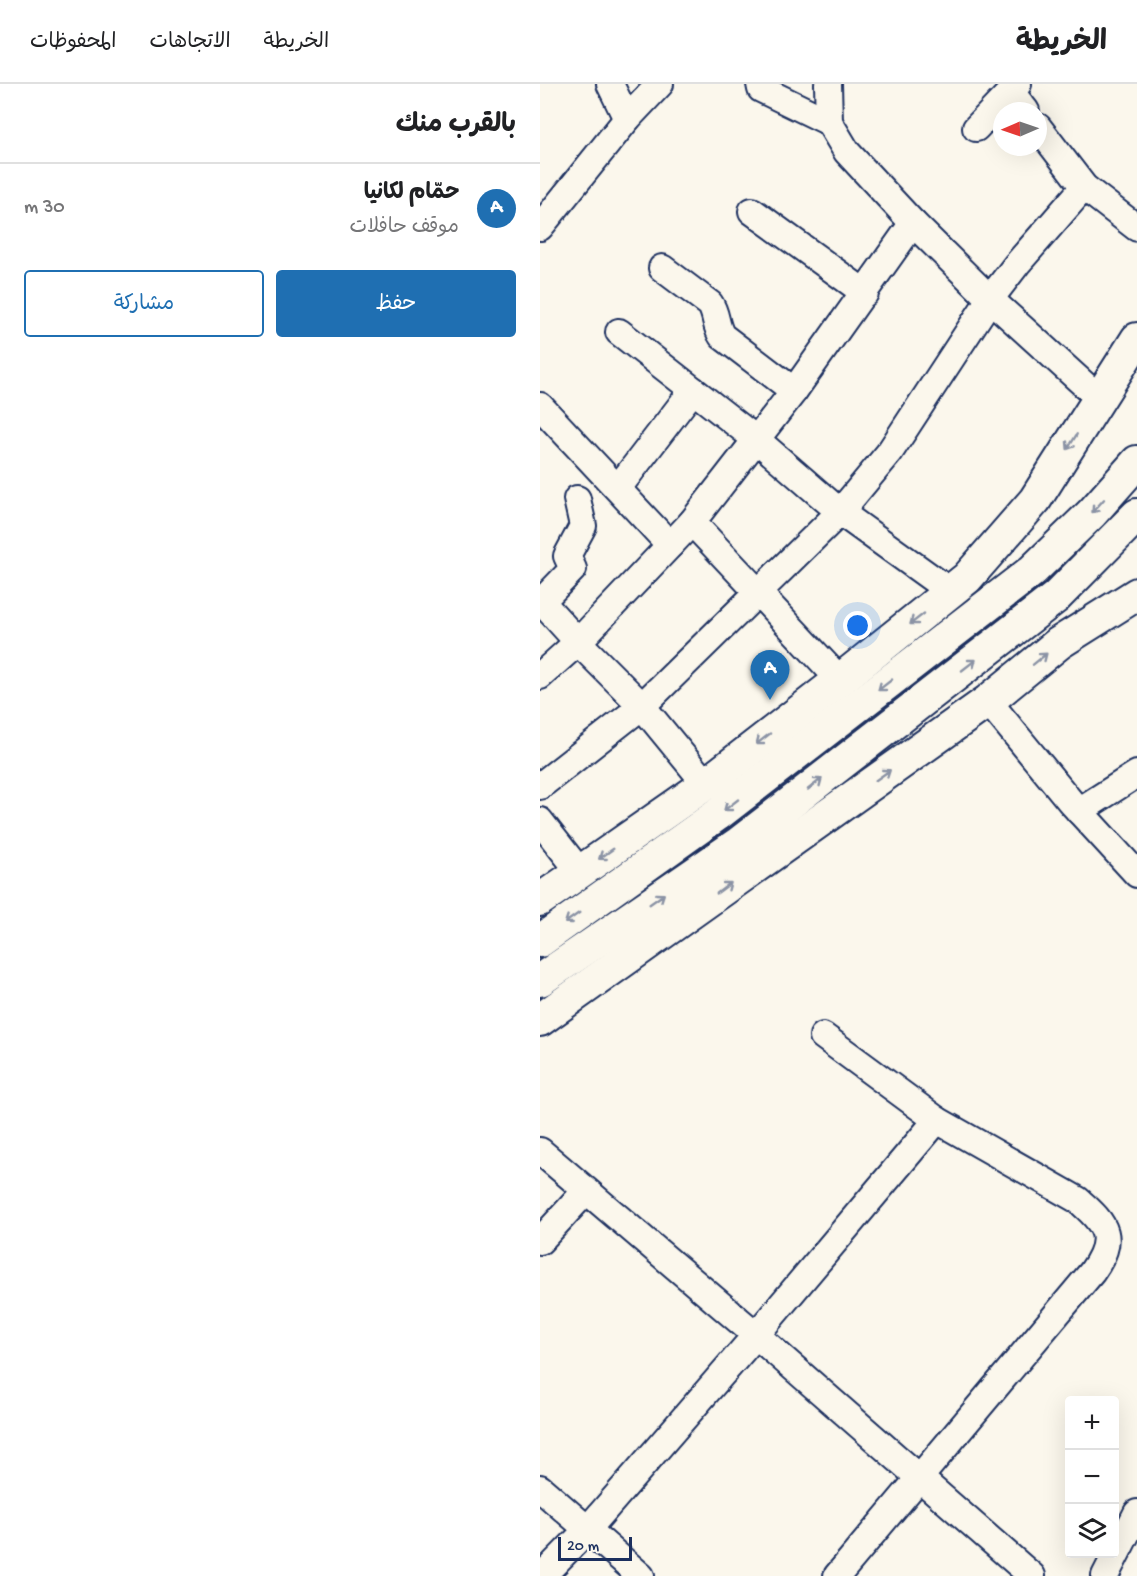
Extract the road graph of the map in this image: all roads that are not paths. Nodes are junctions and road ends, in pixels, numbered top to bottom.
1 (610, 84) edge
2 (660, 84) edge
3 (760, 84) edge
4 (828, 84) edge
5 (1018, 96) edge
6 (627, 119) junction
7 (829, 122) junction
8 (976, 128) dead end
9 (1047, 139) edge
10 (1084, 187) junction
11 (752, 211) dead end
12 (913, 223) junction
13 (540, 227) edge
14 (1137, 228) edge
15 (662, 268) dead end
16 (865, 293) junction
17 (990, 299) junction
18 (619, 332) dead end
19 (1137, 339) edge
20 (693, 390) junction
21 (794, 391) junction
22 (1099, 398) junction
23 (540, 406) edge
24 (757, 440) junction
25 (1137, 462) edge
26 (618, 488) junction
27 (577, 499) dead end
28 (840, 512) junction
29 (1137, 515) edge
30 (692, 522) junction
31 (670, 545) junction
32 (759, 592) junction
33 (951, 592) junction
34 (1137, 594) edge
35 (541, 601) edge
36 (578, 642) junction
37 (540, 676) edge
38 (840, 681) junction
39 (988, 701) junction
40 (642, 706) junction
41 (1137, 774) edge
42 (706, 783) junction
43 (540, 786) edge
44 (1079, 811) junction
45 (540, 821) edge
46 (580, 872) junction
47 (1137, 874) edge
48 (540, 900) edge
49 (540, 941) edge
50 (630, 955) junction
51 (540, 980) edge
52 (540, 998) edge
53 (540, 1020) edge
54 (823, 1036) dead end
55 (937, 1120) junction
56 (540, 1151) edge
57 (585, 1192) junction
58 (540, 1241) edge
59 (756, 1335) junction
60 (920, 1478) junction
61 (540, 1488) edge
62 (1137, 1512) edge
63 (587, 1530) junction
64 (542, 1576) edge
65 (641, 1576) edge
66 (837, 1576) edge
67 (1032, 1576) edge
68 (1105, 1576) edge

1 - 6 street
2 - 6 street
3 - 7 street
4 - 7 street
5 - 8 street
6 - 13 street
7 - 12 street
9 - 10 street
10 - 14 street
10 - 17 street
11 - 16 street
12 - 16 street
12 - 17 street
15 - 21 street
16 - 21 street
17 - 22 street
17 - 28 street
18 - 20 street
19 - 22 main road
20 - 24 street
20 - 26 street
21 - 24 street
22 -> 33 main road
23 - 26 street
24 - 28 street
24 - 30 street
25 -> 49 main road
26 - 31 street
27 - 35 street
28 - 32 street
28 - 33 street
51 -> 29 main road
30 - 31 street
30 - 32 street
31 - 36 street
32 - 38 street
32 - 40 street
33 -> 38 main road
39 -> 34 main road
35 - 36 street
36 - 37 street
36 - 40 street
38 -> 42 main road
39 - 44 street
50 -> 39 main road
40 - 42 street
40 - 43 street
41 - 44 street
42 -> 46 main road
44 - 47 street
45 - 46 street
46 - 48 main road
50 - 52 main road
50 - 53 main road
54 - 55 street
55 - 59 street
55 - 60 street
56 - 57 street
57 - 58 street
57 - 59 street
59 - 60 street
59 - 63 street
60 - 66 street
60 - 67 street
61 - 63 street
62 - 68 street
63 - 64 street
63 - 65 street

